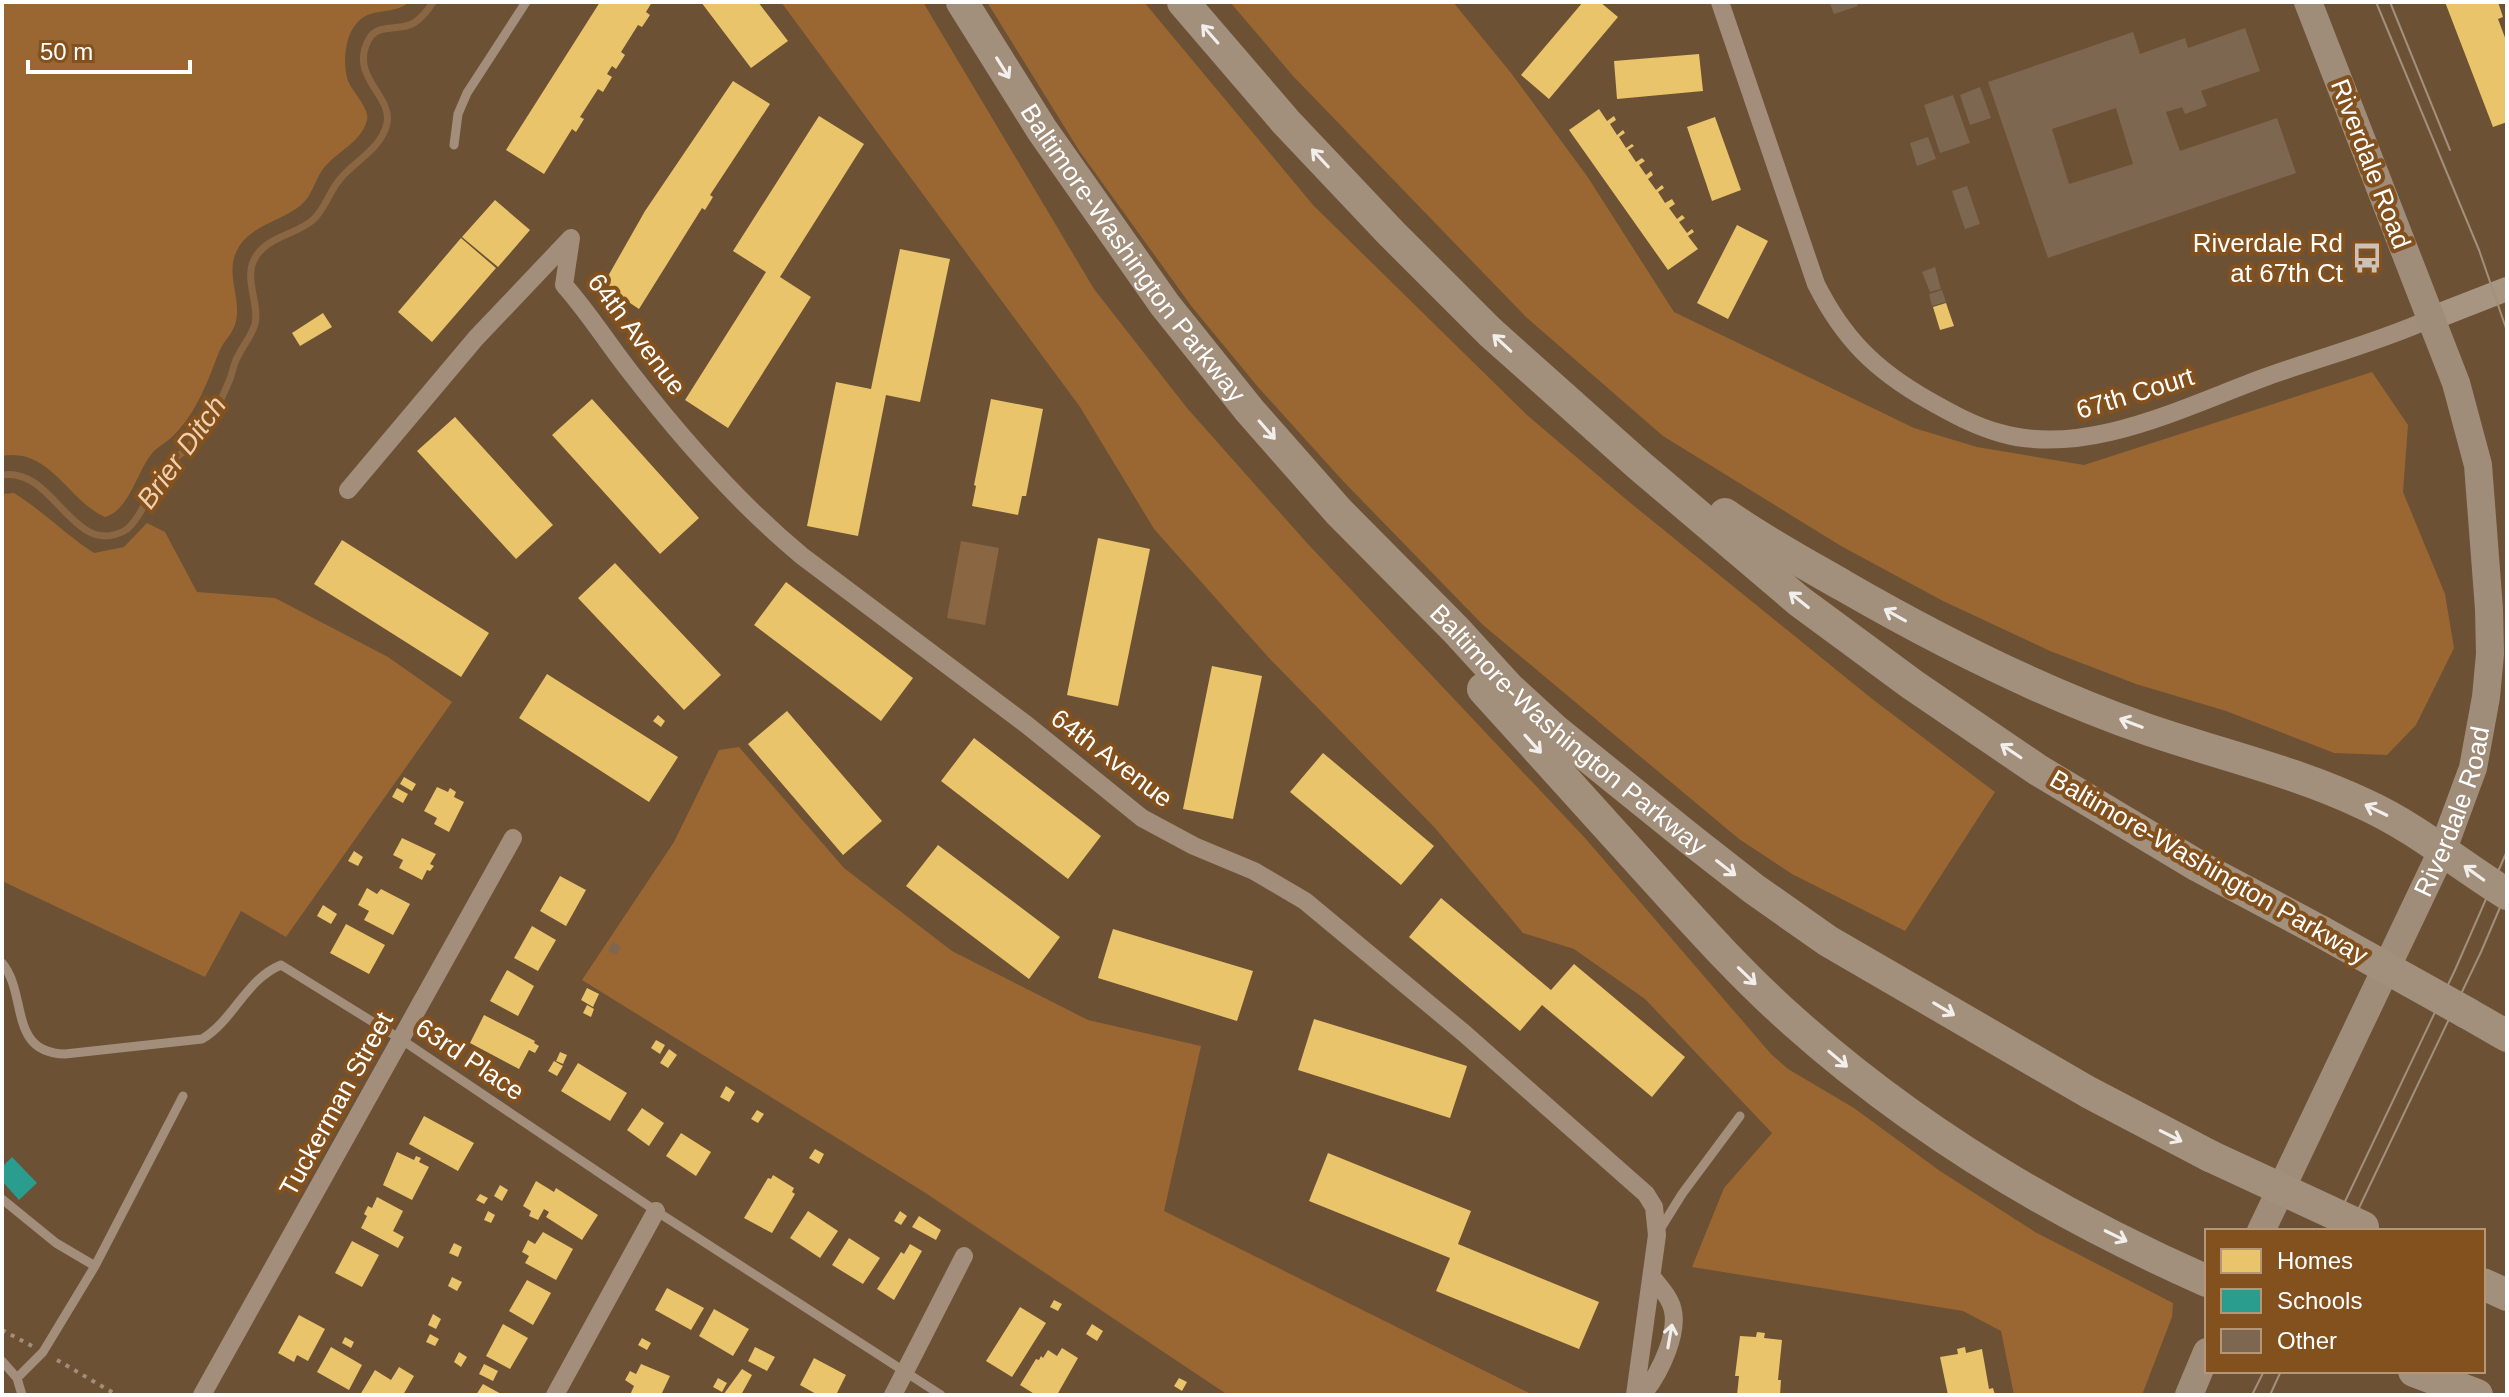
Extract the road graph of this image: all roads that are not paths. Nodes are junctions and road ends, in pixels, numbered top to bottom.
1 (526, 2) edge
2 (962, 2) edge
3 (1183, 2) edge
4 (1720, 2) edge
5 (2308, 2) edge
6 (454, 145) dead end
7 (2507, 289) edge
8 (2430, 319) junction
9 (1559, 396) junction
10 (348, 490) dead end
11 (1339, 512) junction
12 (513, 838) dead end
13 (2443, 849) junction
14 (2507, 894) edge
15 (2, 963) edge
16 (2507, 1036) edge
17 (402, 1040) junction
18 (183, 1096) dead end
19 (1740, 1116) dead end
20 (2, 1199) edge
21 (656, 1211) junction
22 (2262, 1229) edge
23 (2367, 1229) edge
24 (1657, 1235) junction
25 (964, 1256) dead end
26 (95, 1266) junction
27 (1652, 1277) junction
28 (2205, 1280) edge
29 (2485, 1285) edge
30 (2507, 1295) edge
31 (2205, 1357) edge
32 (2, 1361) edge
33 (905, 1372) junction
34 (2419, 1373) edge
35 (17, 1378) junction
36 (208, 1393) edge
37 (22, 1395) edge
38 (555, 1395) edge
39 (893, 1395) edge
40 (941, 1395) edge
41 (1635, 1395) edge
42 (1642, 1395) edge
43 (2189, 1395) edge
44 (2477, 1395) edge

1 - 6 lane
2 -> 11 highway, Baltimore-Washington Parkway
9 -> 3 highway, Baltimore-Washington Parkway
4 - 8 street, 67th Court
5 - 8 main road, Riverdale Road
7 - 8 street
8 - 13 main road, Riverdale Road
13 -> 9 highway
16 -> 9 highway, Baltimore-Washington Parkway, bridge
10 - 24 street, 64th Avenue
11 -> 23 highway, Baltimore-Washington Parkway, bridge
11 -> 28 highway
12 - 17 street, Tuckerman Street
14 -> 13 highway
13 - 22 main road, Riverdale Road
15 - 17 lane, 63rd Place
17 - 21 lane, 63rd Place
17 - 36 street, Tuckerman Street
18 - 26 lane
19 - 24 lane
20 - 26 lane
21 - 33 lane, 63rd Place
21 - 38 street
24 - 27 street, 64th Avenue
25 - 33 street
26 - 35 lane
27 - 41 street, 64th Avenue
42 -> 27 street
29 - 30 highway
31 - 43 main road
32 - 35 lane
33 - 39 street
33 - 40 lane, 63rd Place
34 - 44 highway
35 - 37 lane

